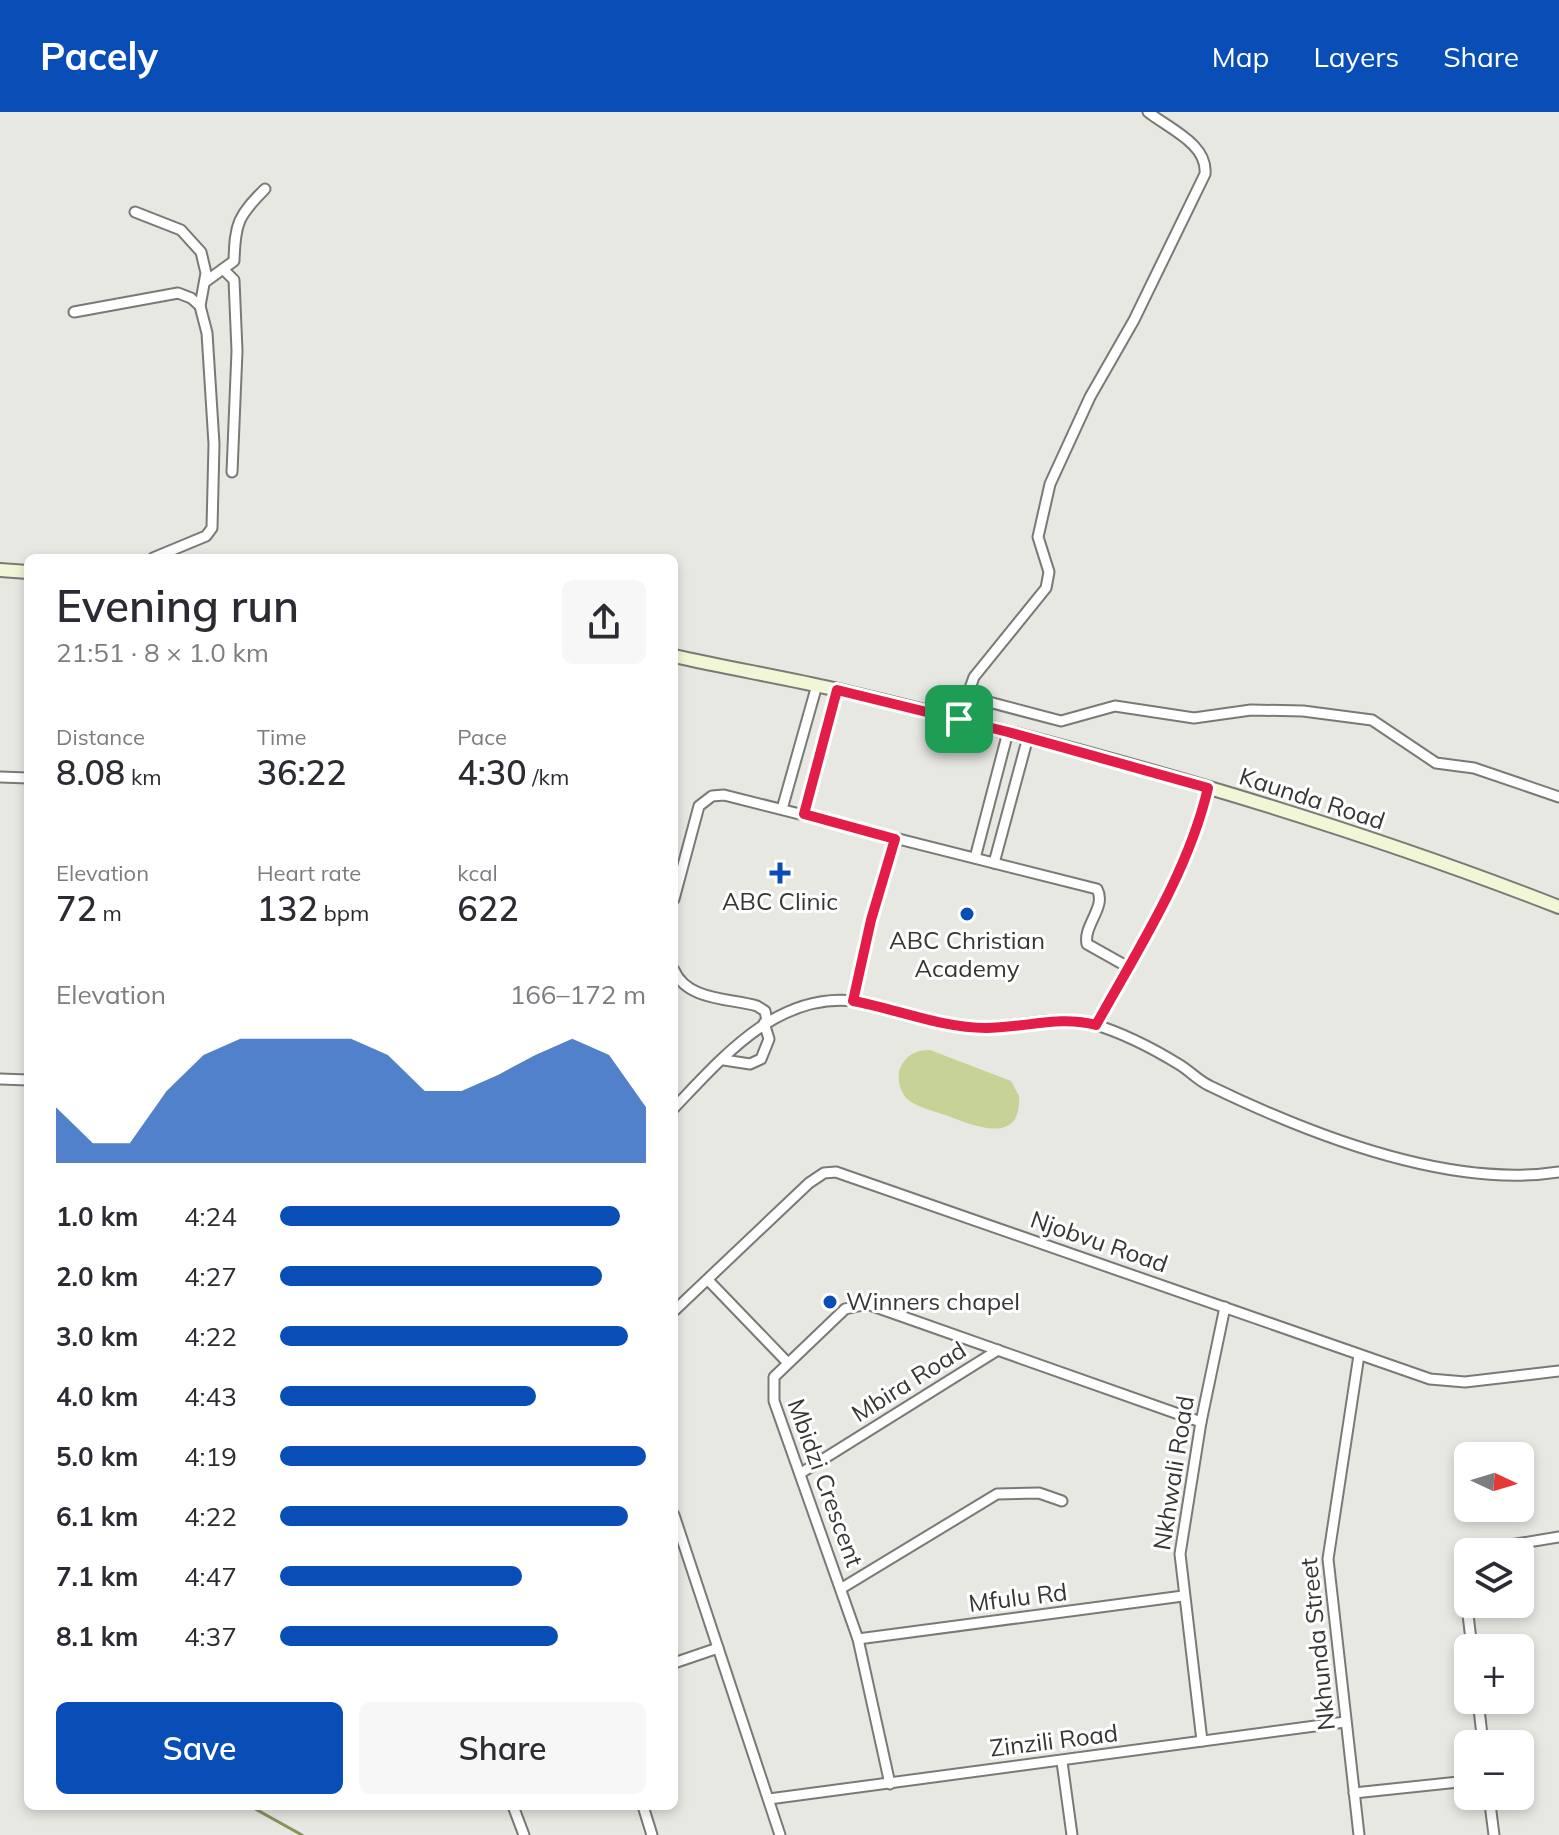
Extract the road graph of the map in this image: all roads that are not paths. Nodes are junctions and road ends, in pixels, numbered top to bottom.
1 (1148, 112) edge
2 (265, 189) dead end
3 (135, 212) dead end
4 (234, 261) junction
5 (223, 269) junction
6 (234, 280) junction
7 (205, 282) junction
8 (200, 306) junction
9 (74, 312) dead end
10 (232, 472) dead end
11 (163, 554) edge
12 (0, 570) edge
13 (24, 572) edge
14 (678, 657) edge
15 (817, 685) junction
16 (837, 690) junction
17 (966, 696) junction
18 (959, 719) junction
19 (1008, 732) junction
20 (1028, 737) junction
21 (0, 777) edge
22 (24, 778) edge
23 (1208, 788) junction
24 (1559, 797) edge
25 (782, 809) junction
26 (804, 814) junction
27 (895, 839) junction
28 (975, 858) junction
29 (994, 863) junction
30 (678, 884) edge
31 (1559, 907) edge
32 (1128, 967) junction
33 (678, 976) edge
34 (853, 1001) junction
35 (766, 1022) junction
36 (1096, 1025) junction
37 (724, 1060) junction
38 (0, 1079) edge
39 (24, 1080) edge
40 (678, 1104) edge
41 (1559, 1172) edge
42 (708, 1280) junction
43 (678, 1307) edge
44 (1225, 1307) junction
45 (998, 1350) junction
46 (1359, 1355) junction
47 (787, 1362) junction
48 (1559, 1371) edge
49 (1201, 1422) junction
50 (801, 1473) junction
51 (1062, 1501) dead end
52 (678, 1527) edge
53 (1559, 1537) edge
54 (1534, 1541) edge
55 (842, 1588) junction
56 (1183, 1596) junction
57 (858, 1639) junction
58 (718, 1648) junction
59 (678, 1662) edge
60 (1345, 1722) junction
61 (1202, 1741) junction
62 (1062, 1762) junction
63 (1454, 1782) edge
64 (890, 1784) junction
65 (1354, 1793) junction
66 (769, 1799) junction
67 (515, 1810) edge
68 (644, 1810) edge
69 (1491, 1810) edge
70 (524, 1835) edge
71 (652, 1835) edge
72 (780, 1835) edge
73 (1072, 1835) edge
74 (1359, 1835) edge
75 (1494, 1835) edge

1 - 17 street
2 - 4 street
3 - 7 street
4 - 5 street
4 - 6 street
5 - 6 street
5 - 7 street
6 - 10 street
7 - 8 street
8 - 9 street
8 - 11 street
12 - 13 main road
14 - 15 main road, Kaunda Road
15 - 16 main road, Kaunda Road
15 - 25 street
16 - 18 main road, Kaunda Road
16 - 26 street
17 - 18 street
17 - 24 street
18 - 19 main road, Kaunda Road
19 - 20 main road, Kaunda Road
19 - 28 street
20 - 23 main road, Kaunda Road
20 - 29 street
21 - 22 street
23 - 31 main road, Kaunda Road
23 - 32 street
25 - 26 street
25 - 30 street
26 - 27 street
27 - 28 street
27 - 34 street
28 - 29 street
29 - 32 street
32 - 36 street
33 - 35 street
34 - 35 street
34 - 36 street
35 - 37 street
35 - 37 street
36 - 41 street
37 - 40 street
38 - 39 street
42 - 43 street, Njobvu Road
42 - 44 street, Njobvu Road
42 - 47 street
44 - 46 street, Njobvu Road
44 - 49 street, Nkhwali Road
45 - 47 street, Mbidzi Crescent
45 - 49 street, Mbidzi Crescent
45 - 50 street, Mbira Road
46 - 48 street, Njobvu Road
46 - 60 street, Nkhunda Street
47 - 50 street, Mbidzi Crescent
49 - 56 street, Nkhwali Road
50 - 55 street, Mbidzi Crescent
51 - 55 street
52 - 58 street
53 - 54 street
55 - 57 street, Mbidzi Crescent
56 - 57 street, Mfulu Rd
56 - 61 street, Nkhwali Road
57 - 64 street, Mbidzi Crescent
58 - 59 street
58 - 66 street
60 - 61 street, Zinzili Road
60 - 65 street, Nkhunda Street
61 - 62 street, Zinzili Road
62 - 64 street, Zinzili Road
62 - 73 street
63 - 65 street
64 - 66 street, Zinzili Road
65 - 74 street, Nkhunda Street
66 - 72 street
67 - 70 street
68 - 71 street
69 - 75 street

